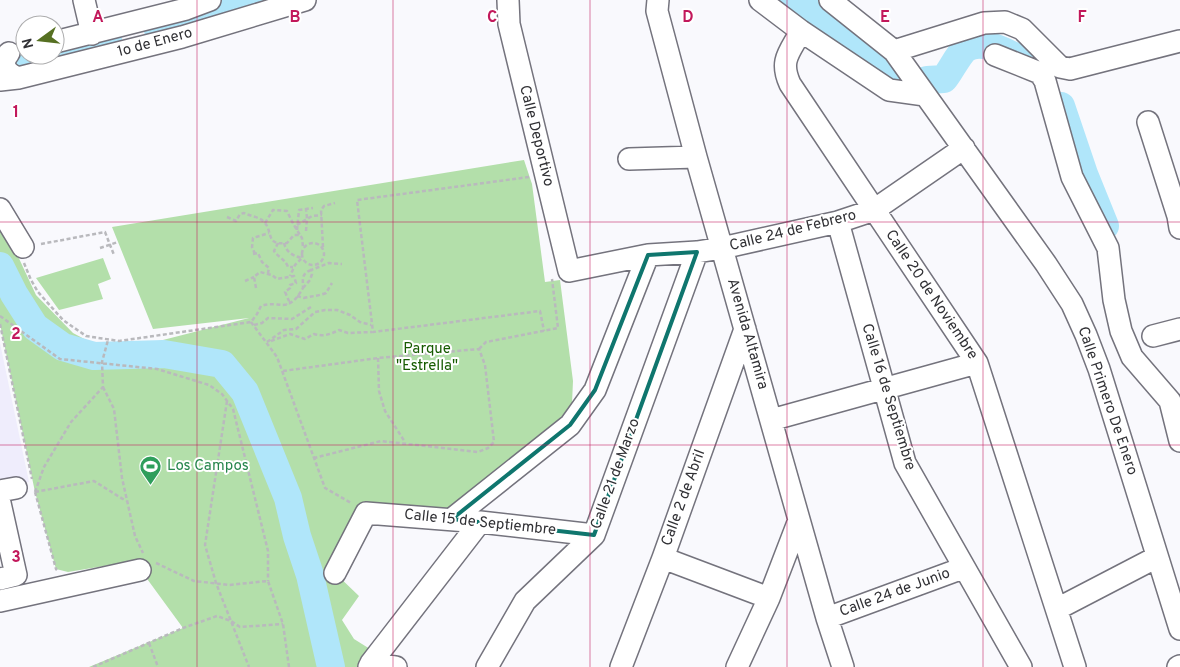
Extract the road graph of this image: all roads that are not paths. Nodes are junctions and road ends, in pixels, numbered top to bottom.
1 (84, 0) edge
2 (210, 0) edge
3 (305, 0) edge
4 (508, 0) edge
5 (658, 0) edge
6 (760, 0) edge
7 (830, 0) edge
8 (185, 5) edge
9 (801, 31) junction
10 (92, 34) junction
11 (65, 40) edge
12 (1180, 41) edge
13 (894, 51) junction
14 (12, 52) edge
15 (995, 55) dead end
16 (6, 80) edge
17 (925, 95) junction
18 (1148, 122) dead end
19 (964, 148) junction
20 (696, 157) junction
21 (629, 159) dead end
22 (0, 209) edge
23 (874, 210) junction
24 (1179, 220) edge
25 (838, 222) junction
26 (722, 248) junction
27 (22, 251) road end
28 (697, 252) junction
29 (648, 255) junction
30 (561, 276) joint
31 (745, 329) junction
32 (1180, 329) edge
33 (1144, 347) junction
34 (977, 363) junction
35 (884, 390) junction
36 (771, 420) junction
37 (1180, 441) edge
38 (452, 520) junction
39 (799, 520) junction
40 (480, 522) junction
41 (594, 536) junction
42 (1157, 557) junction
43 (663, 558) junction
44 (146, 564) road end
45 (963, 568) junction
46 (335, 573) dead end
47 (768, 598) junction
48 (0, 599) edge
49 (1057, 609) junction
50 (826, 618) junction
51 (1180, 629) edge
52 (370, 665) edge
53 (396, 667) edge
54 (488, 667) edge
55 (621, 667) edge
56 (737, 667) edge
57 (843, 667) edge
58 (1021, 667) edge
59 (1075, 667) edge

1 - 10 street
2 - 8 street
3 - 16 street, 1o de Enero
4 - 30 street, Calle Deportivo
5 - 20 street, Avenida Altamira
6 - 9 street
7 - 13 street, Calle Primero De Enero
8 - 10 street
9 - 17 street
9 - 23 street, Calle 20 de Noviembre
10 - 11 street
12 - 13 street
13 - 17 street, Calle Primero De Enero
14 - 16 street
15 - 33 street
17 - 19 street, Calle Primero De Enero
18 - 24 street
19 - 23 street, Calle 24 de Febrero
19 - 42 street, Calle Primero De Enero
20 - 21 street
20 - 26 street, Avenida Altamira
22 - 27 street
23 - 25 street, Calle 24 de Febrero
23 - 34 street, Calle 20 de Noviembre
25 - 26 street, Calle 24 de Febrero
25 - 35 street, Calle 16 de Septiembre
26 - 28 street, Calle 24 de Febrero
26 - 31 street, Avenida Altamira
28 - 29 street, Calle 24 de Febrero
28 - 41 street, Calle 21 de Marzo
29 - 30 street, Calle 24 de Febrero
29 - 38 street
31 - 36 street, Avenida Altamira
31 - 43 street, Calle 2 de Abril
32 - 33 street
33 - 37 street
34 - 35 street
34 - 49 street, Calle 20 de Noviembre
35 - 36 street
35 - 45 street, Calle 16 de Septiembre
36 - 39 street, Avenida Altamira
38 - 40 street, Calle 15 de Septiembre
38 - 46 street, Calle 15 de Septiembre
39 - 47 street
39 - 50 street, Avenida Altamira
40 - 41 street, Calle 15 de Septiembre
40 - 52 street
41 - 54 street, Calle 21 de Marzo
42 - 49 street
42 - 51 street, Calle Primero De Enero
43 - 47 street
43 - 55 street, Calle 2 de Abril
44 - 48 street
45 - 50 street, Calle 24 de Junio
45 - 58 street, Calle 16 de Septiembre
47 - 56 street
49 - 59 street, Calle 20 de Noviembre
50 - 57 street, Avenida Altamira
52 - 53 street

